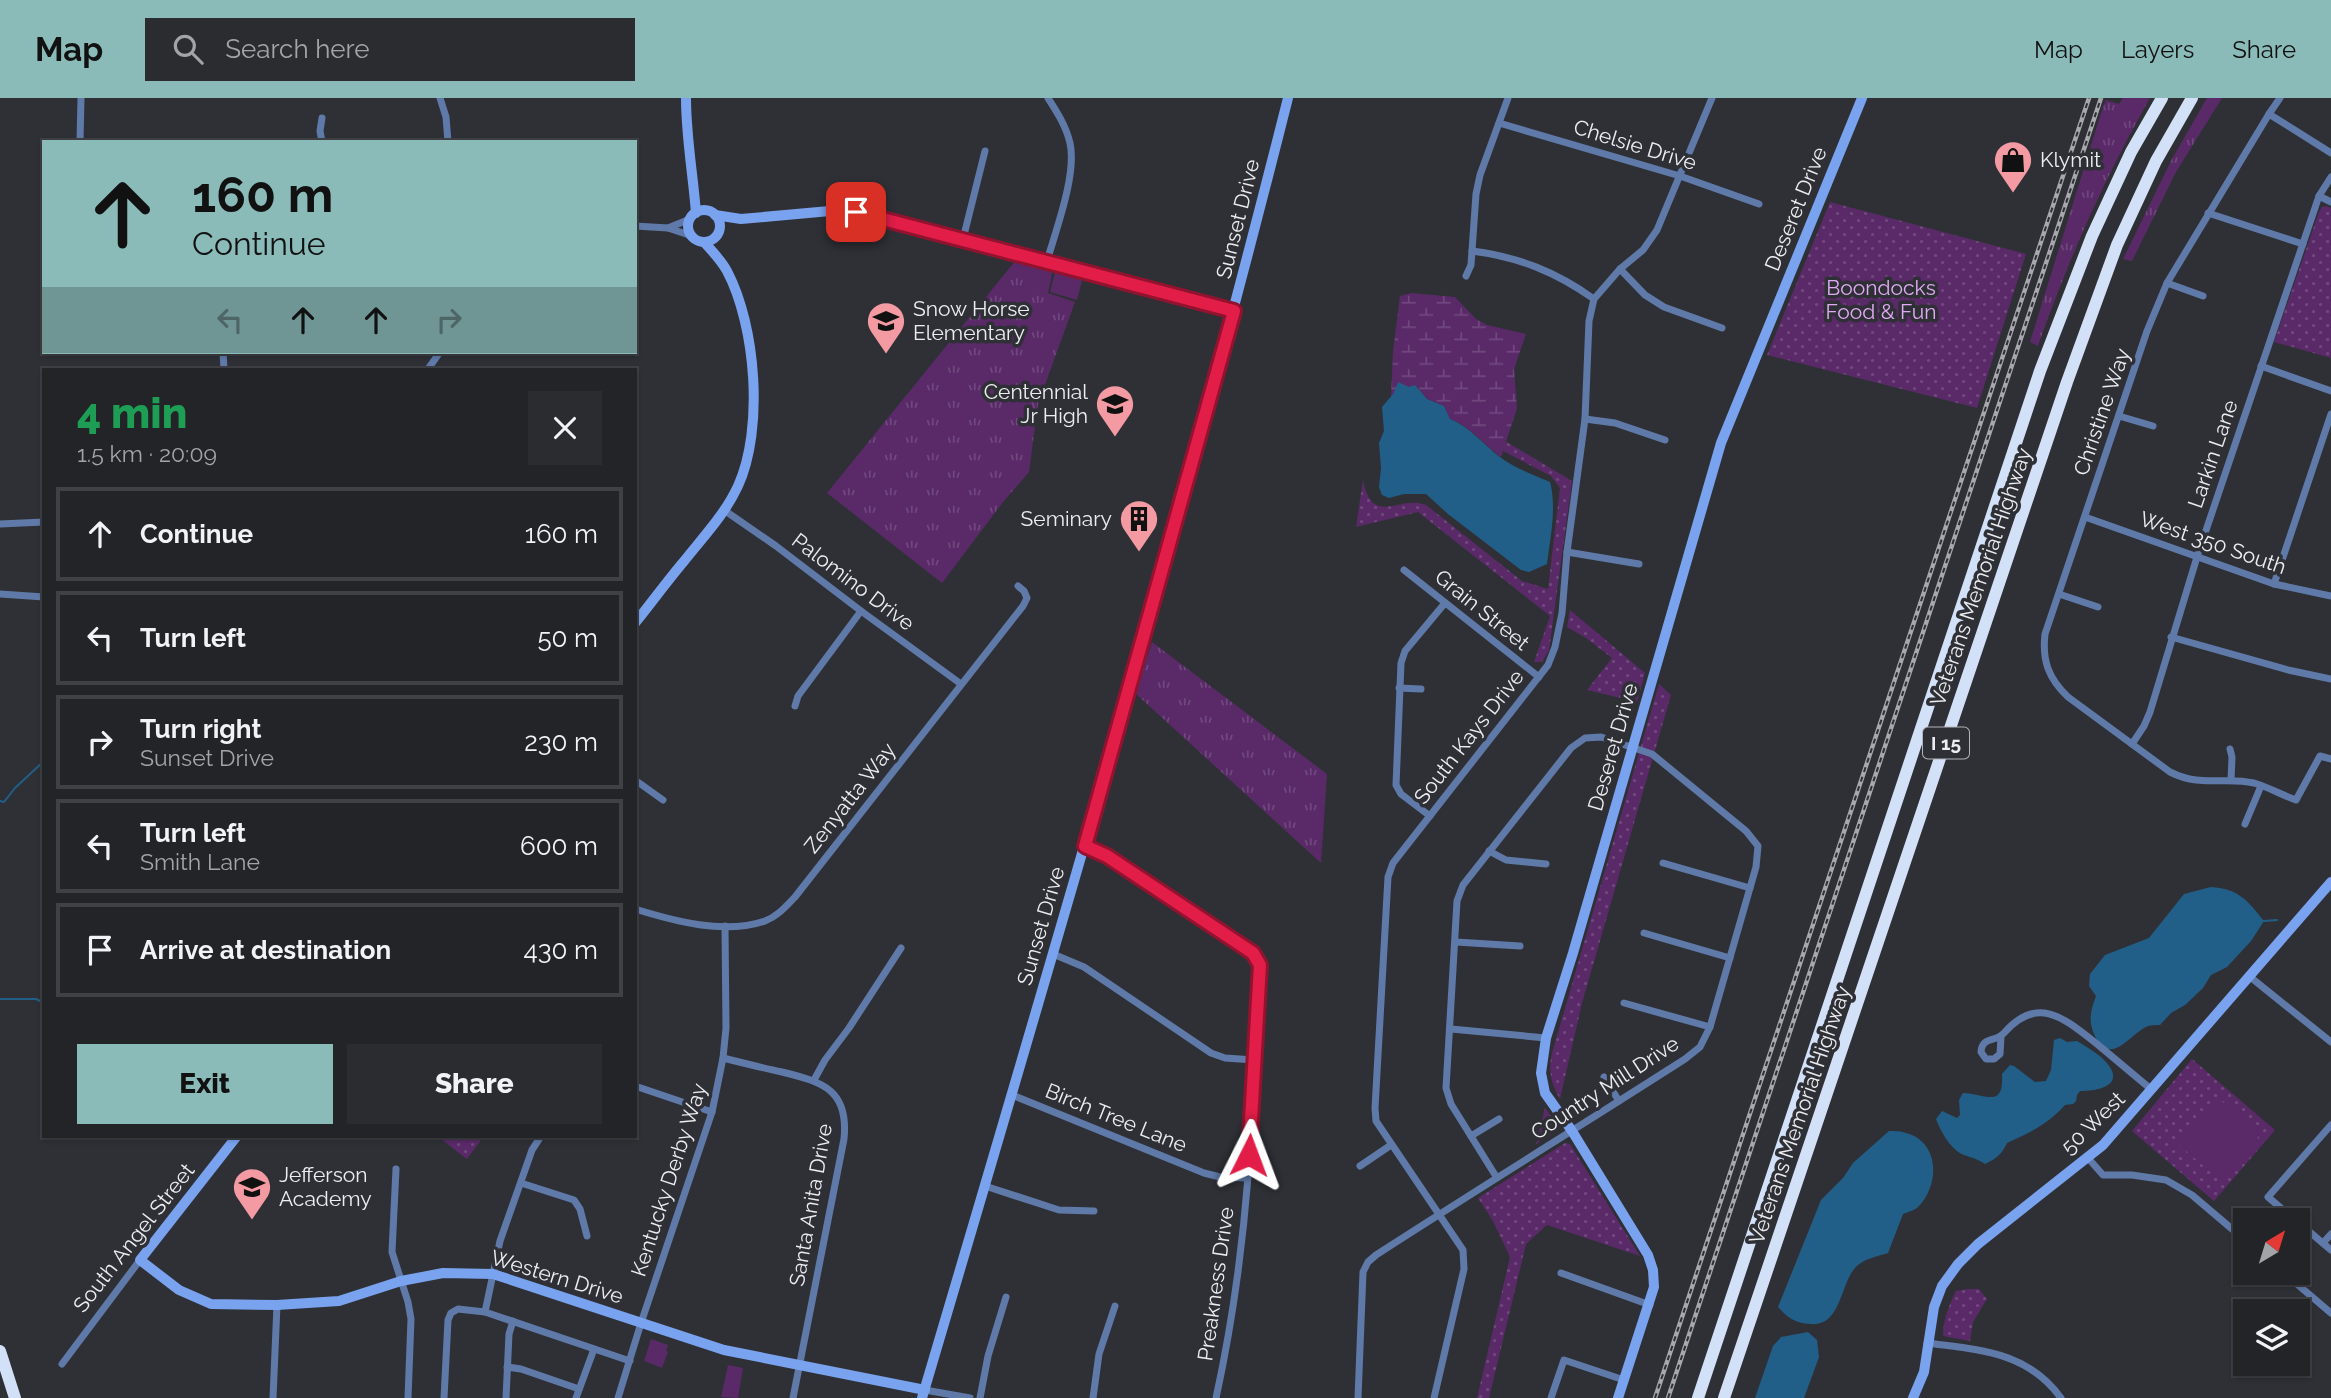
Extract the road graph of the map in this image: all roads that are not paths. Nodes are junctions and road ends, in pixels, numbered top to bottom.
1 (81, 98) edge
2 (440, 98) edge
3 (686, 98) edge
4 (1048, 98) edge
5 (1288, 98) edge
6 (1508, 98) edge
7 (1712, 98) edge
8 (1862, 98) edge
9 (2162, 98) edge
10 (2192, 98) edge
11 (2280, 98) edge
12 (2269, 114) junction
13 (322, 118) dead end
14 (1499, 122) junction
15 (80, 140) edge
16 (322, 140) edge
17 (448, 140) edge
18 (985, 151) dead end
19 (2331, 153) edge
20 (1680, 176) junction
21 (2331, 177) edge
22 (695, 190) junction
23 (2319, 196) junction
24 (2331, 202) edge
25 (1759, 204) dead end
26 (712, 213) junction
27 (2208, 213) junction
28 (693, 216) junction
29 (741, 219) junction
30 (637, 226) edge
31 (668, 228) junction
32 (717, 234) junction
33 (692, 236) junction
34 (963, 239) junction
35 (704, 242) junction
36 (2303, 244) junction
37 (1472, 251) junction
38 (721, 261) junction
39 (1047, 261) junction
40 (1620, 269) junction
41 (1466, 276) dead end
42 (2167, 283) junction
43 (2203, 296) dead end
44 (1594, 299) junction
45 (1234, 311) junction
46 (1722, 328) dead end
47 (2261, 366) junction
48 (2331, 391) edge
49 (2331, 414) edge
50 (2119, 416) junction
51 (1585, 419) junction
52 (2153, 426) dead end
53 (1664, 440) dead end
54 (724, 510) junction
55 (2085, 517) junction
56 (42, 522) edge
57 (0, 524) edge
58 (1567, 552) junction
59 (2197, 557) junction
60 (1639, 564) dead end
61 (1404, 570) dead end
62 (2273, 584) junction
63 (1018, 586) dead end
64 (0, 594) edge
65 (2059, 594) junction
66 (2331, 596) edge
67 (42, 597) edge
68 (1445, 603) junction
69 (2098, 607) dead end
70 (861, 611) junction
71 (637, 621) edge
72 (2171, 637) junction
73 (1539, 677) junction
74 (2331, 679) edge
75 (961, 684) junction
76 (1399, 688) junction
77 (1421, 689) dead end
78 (795, 706) dead end
79 (2132, 744) junction
80 (1634, 747) junction
81 (2230, 749) dead end
82 (2331, 759) edge
83 (637, 780) edge
84 (2231, 780) junction
85 (2260, 786) junction
86 (663, 800) dead end
87 (1430, 816) junction
88 (2245, 824) dead end
89 (1085, 846) junction
90 (1489, 851) junction
91 (1663, 863) dead end
92 (1546, 864) dead end
93 (2331, 882) edge
94 (1750, 888) junction
95 (637, 910) edge
96 (725, 926) junction
97 (1644, 933) dead end
98 (1456, 942) junction
99 (1520, 946) dead end
100 (901, 948) dead end
101 (1053, 954) junction
102 (1730, 958) junction
103 (2249, 976) junction
104 (1624, 1003) dead end
105 (1710, 1027) junction
106 (1451, 1029) junction
107 (2001, 1037) dead end
108 (1545, 1038) junction
109 (2330, 1038) edge
110 (723, 1058) junction
111 (1254, 1060) junction
112 (1604, 1077) dead end
113 (814, 1080) junction
114 (637, 1087) edge
115 (2152, 1090) junction
116 (1012, 1095) junction
117 (1619, 1101) junction
118 (712, 1112) junction
119 (1499, 1119) dead end
120 (1572, 1131) junction
121 (2329, 1131) edge
122 (1471, 1136) junction
123 (235, 1138) edge
124 (540, 1138) edge
125 (1391, 1145) junction
126 (2088, 1158) junction
127 (1360, 1166) dead end
128 (396, 1169) dead end
129 (1247, 1178) junction
130 (1497, 1178) junction
131 (521, 1183) junction
132 (985, 1186) junction
133 (2281, 1208) edge
134 (1094, 1211) dead end
135 (1439, 1214) junction
136 (2233, 1230) edge
137 (2310, 1232) edge
138 (2331, 1234) edge
139 (587, 1236) dead end
140 (2323, 1243) junction
141 (2331, 1250) edge
142 (140, 1261) junction
143 (1561, 1273) dead end
144 (493, 1274) junction
145 (401, 1281) junction
146 (2298, 1285) edge
147 (1006, 1297) dead end
148 (1650, 1305) junction
149 (277, 1306) junction
150 (1115, 1306) dead end
151 (485, 1312) junction
152 (2331, 1313) edge
153 (513, 1321) junction
154 (641, 1323) junction
155 (1927, 1343) junction
156 (594, 1349) junction
157 (0, 1351) edge
158 (630, 1361) junction
159 (62, 1364) dead end
160 (798, 1366) junction
161 (507, 1367) junction
162 (1624, 1380) junction
163 (579, 1390) junction
164 (923, 1394) edge
165 (15, 1398) edge
166 (273, 1398) edge
167 (408, 1398) edge
168 (444, 1398) edge
169 (506, 1398) edge
170 (576, 1398) edge
171 (618, 1398) edge
172 (793, 1398) edge
173 (970, 1398) edge
174 (980, 1398) edge
175 (1093, 1398) edge
176 (1216, 1398) edge
177 (1358, 1398) edge
178 (1434, 1398) edge
179 (1551, 1398) edge
180 (1618, 1398) edge
181 (1698, 1398) edge
182 (1724, 1398) edge
183 (1913, 1398) edge
184 (2061, 1398) edge

1 - 15 street
2 - 17 street
3 - 22 street
4 - 39 street
5 - 45 street, Sunset Drive
6 - 14 street
7 - 20 street
8 - 80 street, Deseret Drive
9 - 181 highway, Veterans Memorial Highway / I 15
10 - 182 highway, Veterans Memorial Highway / I 15
11 - 12 street, Christine Way
12 - 19 street
12 - 27 street, Christine Way
13 - 16 street
14 - 20 street, Chelsie Drive
14 - 37 street
18 - 34 street
20 - 25 street, Chelsie Drive
20 - 40 street
21 - 23 street, Larkin Lane
22 - 26 street
22 - 28 street
23 - 24 street
23 - 36 street, Larkin Lane
26 - 28 street
26 - 29 street
26 - 32 street
27 - 36 street
27 - 42 street, Christine Way
28 - 31 street
28 - 33 street
29 - 32 street
29 - 34 street
30 - 31 street
31 - 33 street
32 - 35 street
32 - 38 street
33 - 35 street
34 - 39 street
35 - 38 street
36 - 47 street, Larkin Lane
37 - 41 street
37 - 44 street
38 - 54 street
39 - 45 street
40 - 44 street
40 - 46 street
42 - 43 street
42 - 50 street, Christine Way
44 - 51 street, South Kays Drive
45 - 89 street, Sunset Drive
47 - 48 street
47 - 59 street, Larkin Lane
49 - 62 street
50 - 52 street
50 - 55 street, Christine Way
51 - 53 street
51 - 58 street, South Kays Drive
54 - 70 street, Palomino Drive
54 - 71 street
55 - 59 street, West 350 South
55 - 65 street, Christine Way
56 - 57 street
58 - 60 street
58 - 73 street, South Kays Drive
59 - 62 street, West 350 South
59 - 72 street, Larkin Lane
61 - 68 street, Grain Street
62 - 66 street, West 350 South
63 - 75 street, Zenyatta Way
64 - 67 street
65 - 69 street
65 - 79 street, Christine Way
68 - 73 street, Grain Street
68 - 76 street
70 - 75 street, Palomino Drive
70 - 78 street
72 - 74 street
72 - 79 street, Larkin Lane
73 - 87 street, South Kays Drive
75 - 96 street, Zenyatta Way
76 - 77 street
76 - 87 street
79 - 84 street, Christine Way
80 - 90 street, Country Mill Drive
80 - 94 street, Country Mill Drive
80 - 108 street, Deseret Drive
81 - 84 street
82 - 85 street, Christine Way
83 - 86 street
84 - 85 street, Christine Way
85 - 88 street
87 - 125 street, South Kays Drive
89 - 101 street, Sunset Drive
89 - 111 street, Preakness Drive
90 - 92 street
90 - 98 street, Country Mill Drive
91 - 94 street
93 - 103 street, 50 West
94 - 102 street, Country Mill Drive
95 - 96 street, Zenyatta Way
96 - 110 street, Kentucky Derby Way
97 - 102 street
98 - 99 street
98 - 106 street, Country Mill Drive
100 - 113 street
101 - 111 street
101 - 116 street, Sunset Drive
102 - 105 street, Country Mill Drive
103 - 109 street
103 - 115 street, 50 West
104 - 105 street
105 - 117 street, Country Mill Drive
106 - 108 street
106 - 122 street, Country Mill Drive
107 - 115 street
108 - 120 street, Deseret Drive
110 - 113 street, Santa Anita Drive
110 - 118 street, Kentucky Derby Way
111 - 129 street, Preakness Drive
112 - 117 street
113 - 160 street, Santa Anita Drive
114 - 118 street
115 - 126 street, 50 West
116 - 129 street, Birch Tree Lane
116 - 132 street, Sunset Drive
117 - 120 street, Country Mill Drive
118 - 154 street, Kentucky Derby Way
119 - 122 street
120 - 130 street, Country Mill Drive
120 - 148 street, Deseret Drive
121 - 133 street
122 - 130 street, Country Mill Drive
123 - 142 street, South Angel Street
124 - 131 street
125 - 127 street
125 - 135 street, South Kays Drive
126 - 136 street
126 - 155 street, 50 West
128 - 145 street
129 - 176 street, Preakness Drive
130 - 135 street, Country Mill Drive
131 - 139 street
131 - 144 street
132 - 134 street
132 - 164 street, Sunset Drive
135 - 177 street, Country Mill Drive
135 - 178 street, South Kays Drive
137 - 140 street
138 - 140 street
140 - 141 street
142 - 149 street, Western Drive
142 - 159 street, South Angel Street
143 - 148 street
144 - 145 street, Western Drive
144 - 151 street
144 - 154 street, Western Drive
145 - 149 street, Western Drive
145 - 167 street
146 - 152 street
147 - 174 street
148 - 162 street, Deseret Drive
149 - 166 street
150 - 175 street
151 - 153 street
151 - 168 street
153 - 156 street
153 - 161 street
154 - 158 street, Kentucky Derby Way
154 - 160 street, Western Drive
155 - 183 street, 50 West
155 - 184 street
156 - 158 street
156 - 163 street
157 - 165 highway
158 - 171 street, Kentucky Derby Way
160 - 164 street, Western Drive
160 - 172 street, Santa Anita Drive
161 - 163 street
161 - 169 street
162 - 179 street
162 - 180 street, Deseret Drive
163 - 170 street
164 - 173 street, Western Drive

